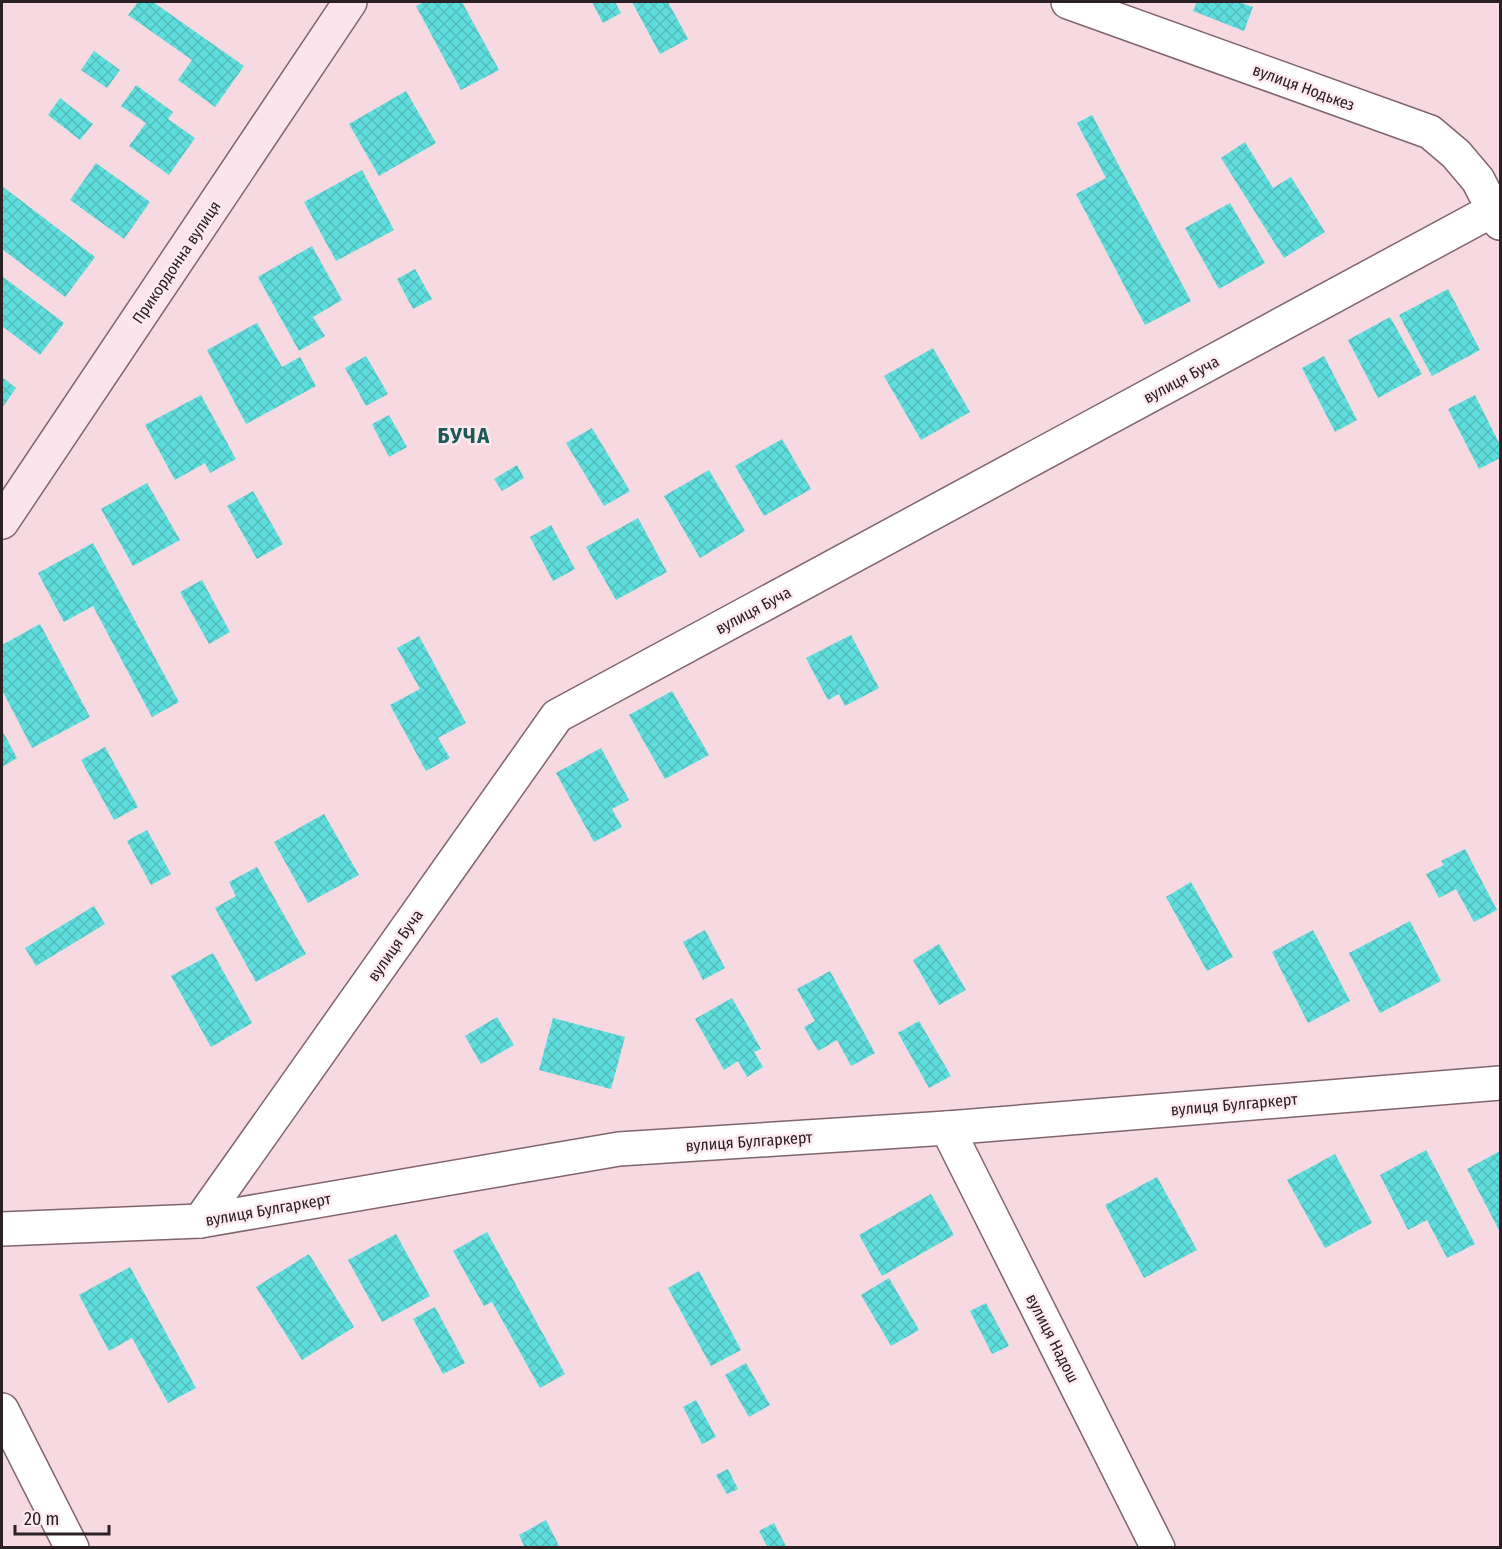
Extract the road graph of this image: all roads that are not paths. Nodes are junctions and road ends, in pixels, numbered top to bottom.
1 (350, 2) edge
2 (1068, 2) edge
3 (1497, 217) edge
4 (2, 522) edge
5 (1500, 1083) edge
6 (947, 1128) junction
7 (200, 1221) junction
8 (2, 1229) edge
9 (2, 1410) edge
10 (72, 1548) edge
11 (1158, 1548) edge

1 - 4 main road, Прикордонна вулиця
2 - 3 street, вулиця Нодькез
3 - 7 street, вулиця Буча
5 - 6 street, вулиця Булгаркерт
6 - 7 street, вулиця Булгаркерт
6 - 11 street, вулиця Надош
7 - 8 street, вулиця Булгаркерт
9 - 10 street

